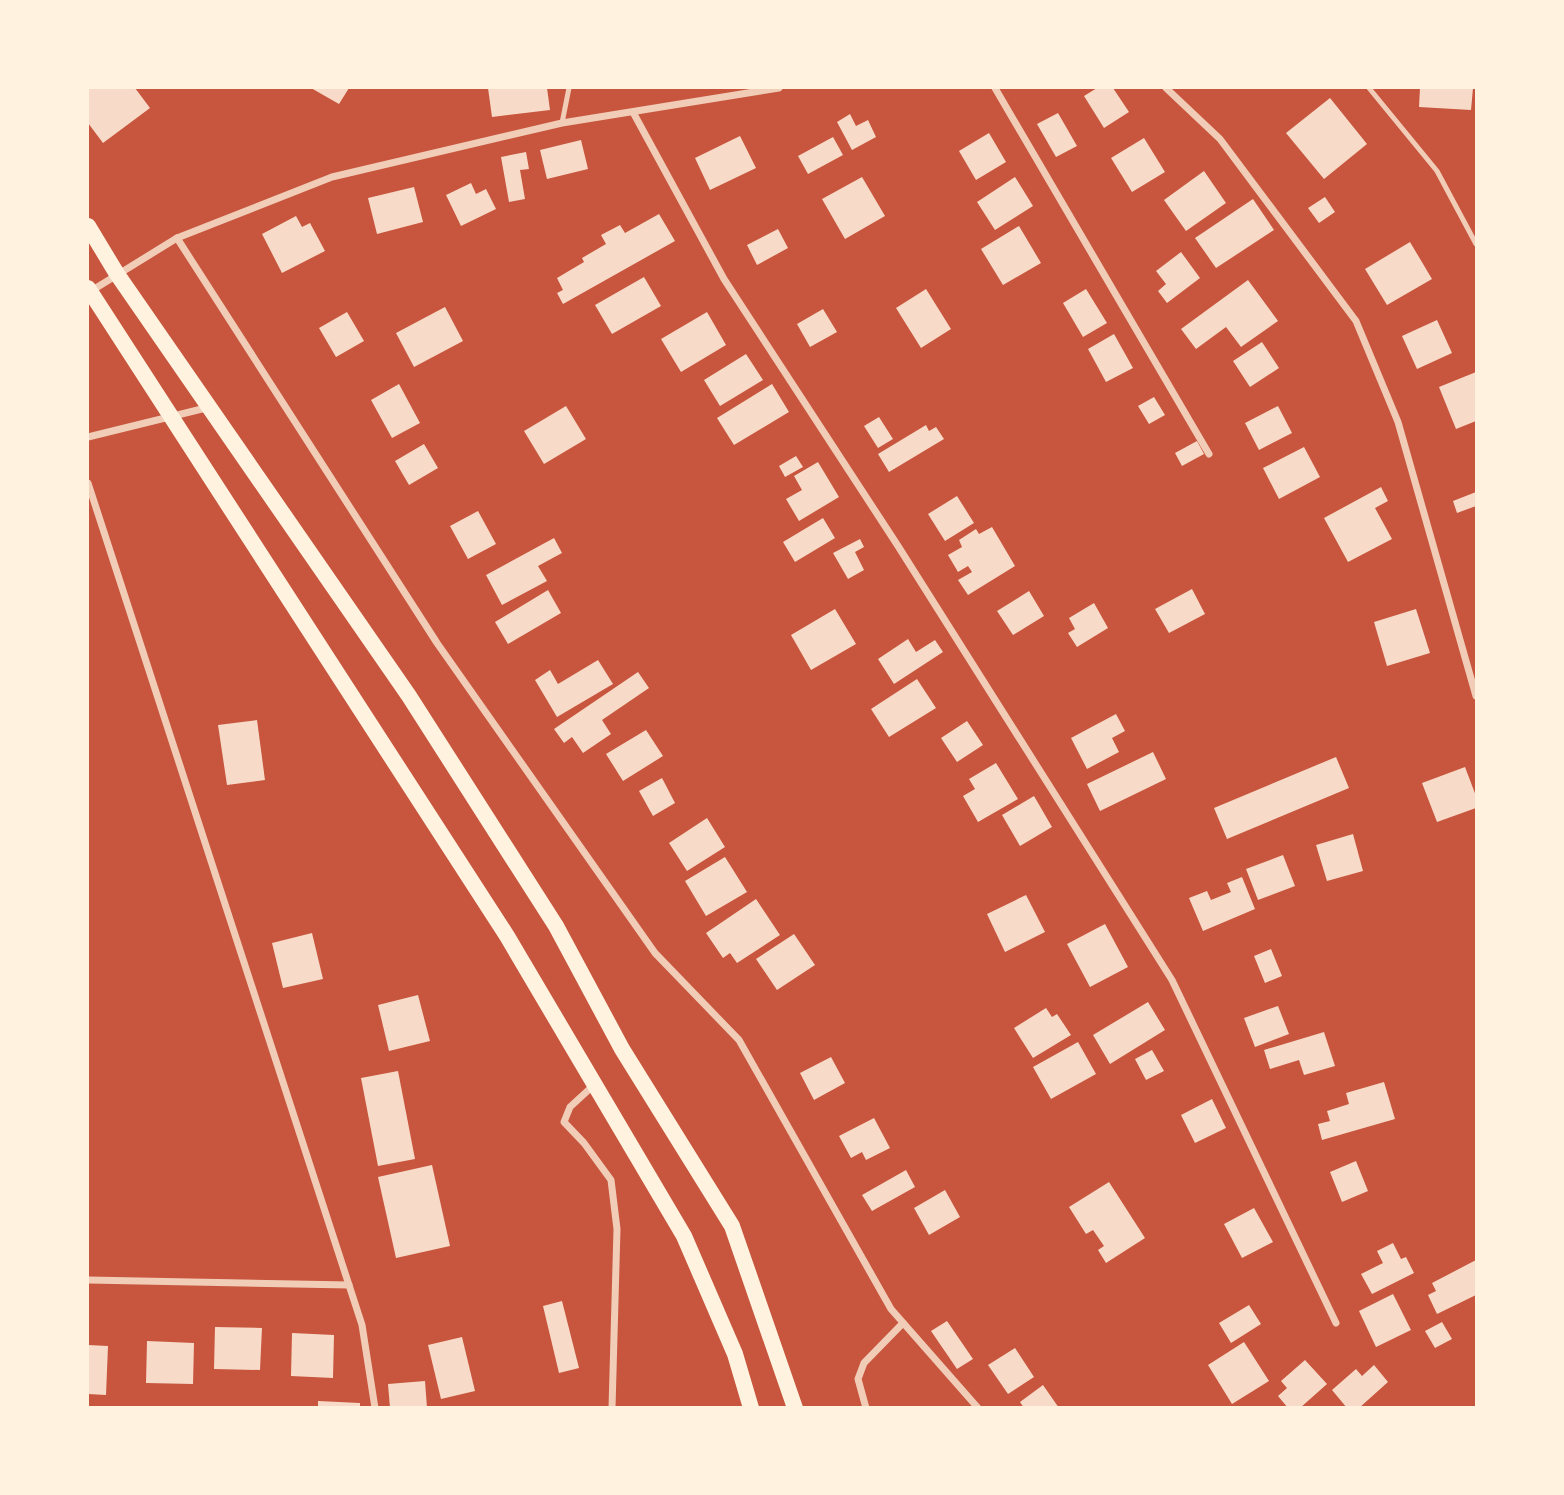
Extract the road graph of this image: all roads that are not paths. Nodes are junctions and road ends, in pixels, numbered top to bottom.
1 (569, 88) edge
2 (779, 88) edge
3 (995, 88) edge
4 (1166, 88) edge
5 (1369, 88) edge
6 (634, 114) junction
7 (562, 123) junction
8 (88, 226) edge
9 (177, 238) junction
10 (1476, 244) edge
11 (117, 274) junction
12 (88, 292) edge
13 (210, 407) junction
14 (172, 417) junction
15 (88, 437) edge
16 (1209, 454) dead end
17 (88, 483) edge
18 (1476, 696) edge
19 (595, 1084) junction
20 (88, 1280) edge
21 (349, 1285) junction
22 (903, 1324) junction
23 (1336, 1324) dead end
24 (376, 1408) edge
25 (612, 1408) edge
26 (751, 1408) edge
27 (795, 1408) edge
28 (866, 1408) edge
29 (978, 1408) edge

1 - 7 lane
2 - 6 street
3 - 16 street
4 - 18 street
5 - 10 lane
6 - 7 street
6 - 23 street
7 - 9 street
8 - 11 highway
9 - 11 street
9 - 22 street
11 - 12 street
11 - 13 highway
12 - 14 highway
13 - 14 street
13 - 27 highway
14 - 15 street
14 - 19 highway
17 - 21 street
19 - 25 street
19 - 26 highway
20 - 21 street
21 - 24 street
22 - 28 street
22 - 29 street

